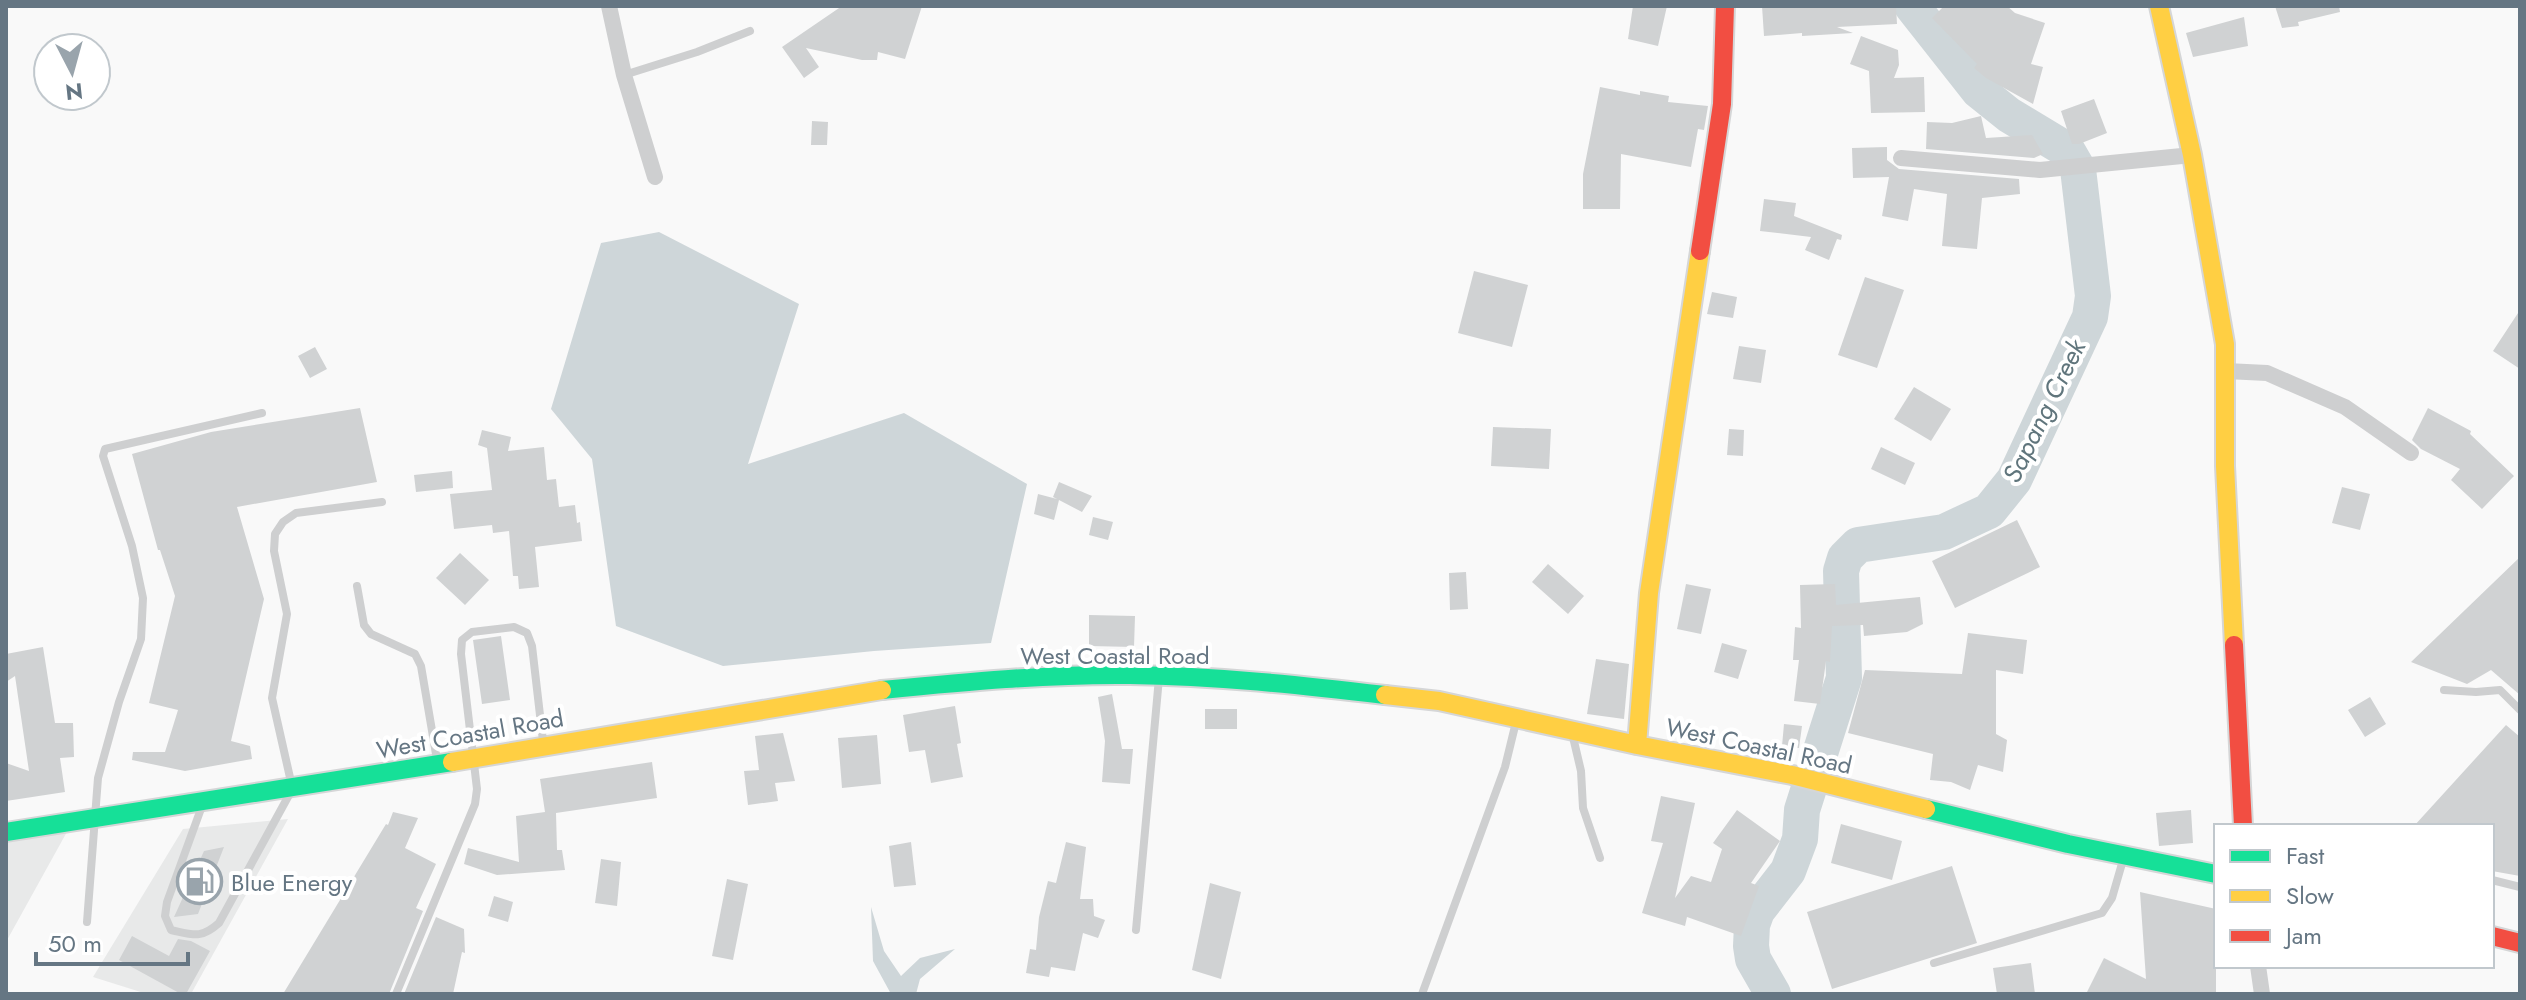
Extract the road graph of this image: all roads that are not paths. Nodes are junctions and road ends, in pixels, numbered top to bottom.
1 (609, 6) edge
2 (1725, 6) edge
3 (2159, 6) edge
4 (750, 31) dead end
5 (624, 75) junction
6 (2192, 155) junction
7 (1901, 158) dead end
8 (655, 177) dead end
9 (2226, 371) junction
10 (262, 413) dead end
11 (2411, 453) dead end
12 (382, 502) dead end
13 (357, 586) dead end
14 (1159, 678) junction
15 (2444, 690) dead end
16 (2520, 710) edge
17 (1517, 718) junction
18 (1572, 729) junction
19 (1637, 745) junction
20 (544, 746) junction
21 (473, 758) junction
22 (437, 765) junction
23 (293, 788) junction
24 (204, 801) junction
25 (96, 817) junction
26 (2243, 824) edge
27 (6, 832) edge
28 (2124, 855) junction
29 (1600, 858) dead end
30 (2214, 874) edge
31 (2494, 880) edge
32 (2520, 887) edge
33 (87, 922) dead end
34 (1136, 930) dead end
35 (2494, 936) edge
36 (2520, 943) edge
37 (1934, 963) dead end
38 (2258, 968) edge
39 (396, 994) edge
40 (1422, 994) edge
41 (2262, 994) edge

1 - 5 street
2 - 19 main road
3 - 6 main road
4 - 5 lane
5 - 8 street
6 - 7 street
6 - 9 main road
9 - 11 street
9 - 26 main road
10 - 25 lane
12 - 23 lane
13 - 22 lane
14 - 17 main road, West Coastal Road
14 - 20 main road, West Coastal Road
14 - 34 lane
15 - 16 lane
17 - 18 main road, West Coastal Road
17 - 40 lane
18 - 19 main road, West Coastal Road
18 - 29 lane
19 - 28 main road, West Coastal Road
20 - 21 main road, West Coastal Road
20 - 21 lane
21 - 22 main road, West Coastal Road
21 - 39 lane
22 - 23 main road, West Coastal Road
23 - 24 main road, West Coastal Road
23 - 24 lane
24 - 25 main road, West Coastal Road
25 - 27 main road, West Coastal Road
25 - 33 lane
28 - 30 main road, West Coastal Road
28 - 37 lane
31 - 32 lane
35 - 36 main road
38 - 41 street

